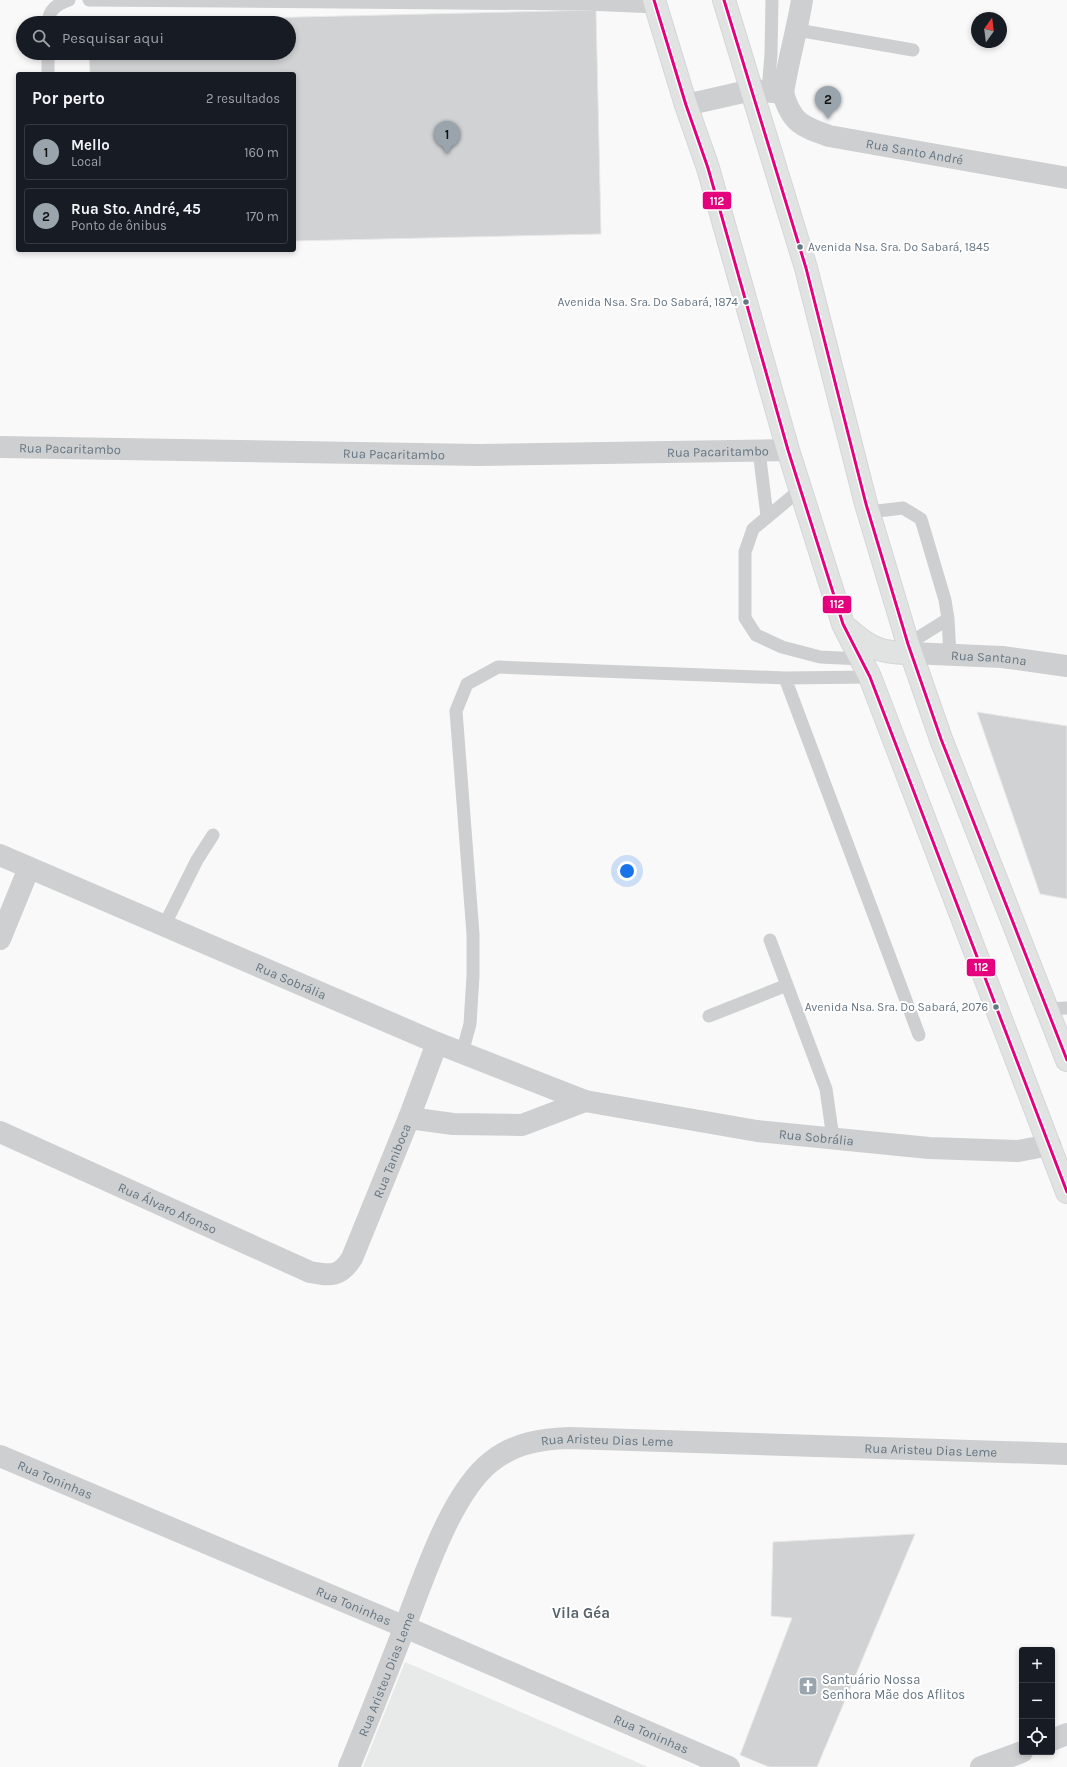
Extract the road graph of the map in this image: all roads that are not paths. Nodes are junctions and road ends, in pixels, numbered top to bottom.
1 (69, 0) edge
2 (89, 0) edge
3 (724, 0) edge
4 (772, 0) edge
5 (802, 0) edge
6 (655, 4) edge
7 (49, 16) edge
8 (797, 30) junction
9 (914, 50) dead end
10 (48, 60) edge
11 (48, 72) edge
12 (768, 91) junction
13 (686, 105) junction
14 (1067, 178) edge
15 (0, 447) edge
16 (788, 450) junction
17 (759, 451) junction
18 (801, 489) junction
19 (869, 512) junction
20 (767, 516) junction
21 (948, 619) junction
22 (843, 624) junction
23 (910, 649) junction
24 (950, 656) junction
25 (1067, 666) edge
26 (865, 668) junction
27 (785, 678) junction
28 (213, 835) dead end
29 (0, 855) edge
30 (29, 868) junction
31 (164, 926) junction
32 (0, 939) edge
33 (770, 940) dead end
34 (787, 985) junction
35 (1057, 1008) edge
36 (709, 1016) dead end
37 (919, 1035) dead end
38 (437, 1043) junction
39 (462, 1053) junction
40 (1067, 1060) edge
41 (585, 1101) junction
42 (409, 1118) junction
43 (0, 1132) edge
44 (833, 1138) junction
45 (1050, 1145) junction
46 (1067, 1192) edge
47 (338, 1274) joint
48 (1067, 1454) edge
49 (0, 1456) edge
50 (405, 1627) junction
51 (1067, 1734) edge
52 (1055, 1739) edge
53 (1019, 1753) edge
54 (349, 1767) edge
55 (729, 1767) edge
56 (981, 1767) edge

1 - 7 lane
2 - 6 lane
3 - 12 main road
4 - 12 lane
5 - 8 street
6 - 13 main road
8 - 9 lane
8 - 12 street
10 - 11 lane
12 - 13 street
12 - 14 street, Rua Santo André
12 - 19 main road
13 - 16 main road
15 - 17 street, Rua Pacaritambo
16 - 17 street, Rua Pacaritambo
16 - 18 main road
17 - 20 lane
18 - 20 lane
18 - 22 main road
19 - 21 lane
19 - 23 main road
20 - 26 lane
21 - 23 lane
21 - 24 lane
22 - 23 main road
22 - 26 main road
23 - 24 street, Rua Santana
23 - 35 main road
24 - 25 street, Rua Santana
26 - 27 lane
26 - 45 main road
27 - 37 lane
27 - 39 lane
28 - 31 lane
29 - 30 street, Rua Sobrália
30 - 31 street, Rua Sobrália
30 - 32 street
31 - 38 street, Rua Sobrália
33 - 34 lane
34 - 36 lane
34 - 44 lane
35 - 40 main road
38 - 39 street, Rua Sobrália
38 - 42 street, Rua Taniboca
39 - 41 street, Rua Sobrália
41 - 42 street
41 - 44 street, Rua Sobrália
42 - 47 street, Rua Taniboca
43 - 47 street, Rua Álvaro Afonso
44 - 45 street, Rua Sobrália
45 - 46 main road
48 - 50 street, Rua Aristeu Dias Leme
49 - 50 street, Rua Toninhas
50 - 54 street, Rua Aristeu Dias Leme
50 - 55 street, Rua Toninhas
51 - 52 street
53 - 56 street

